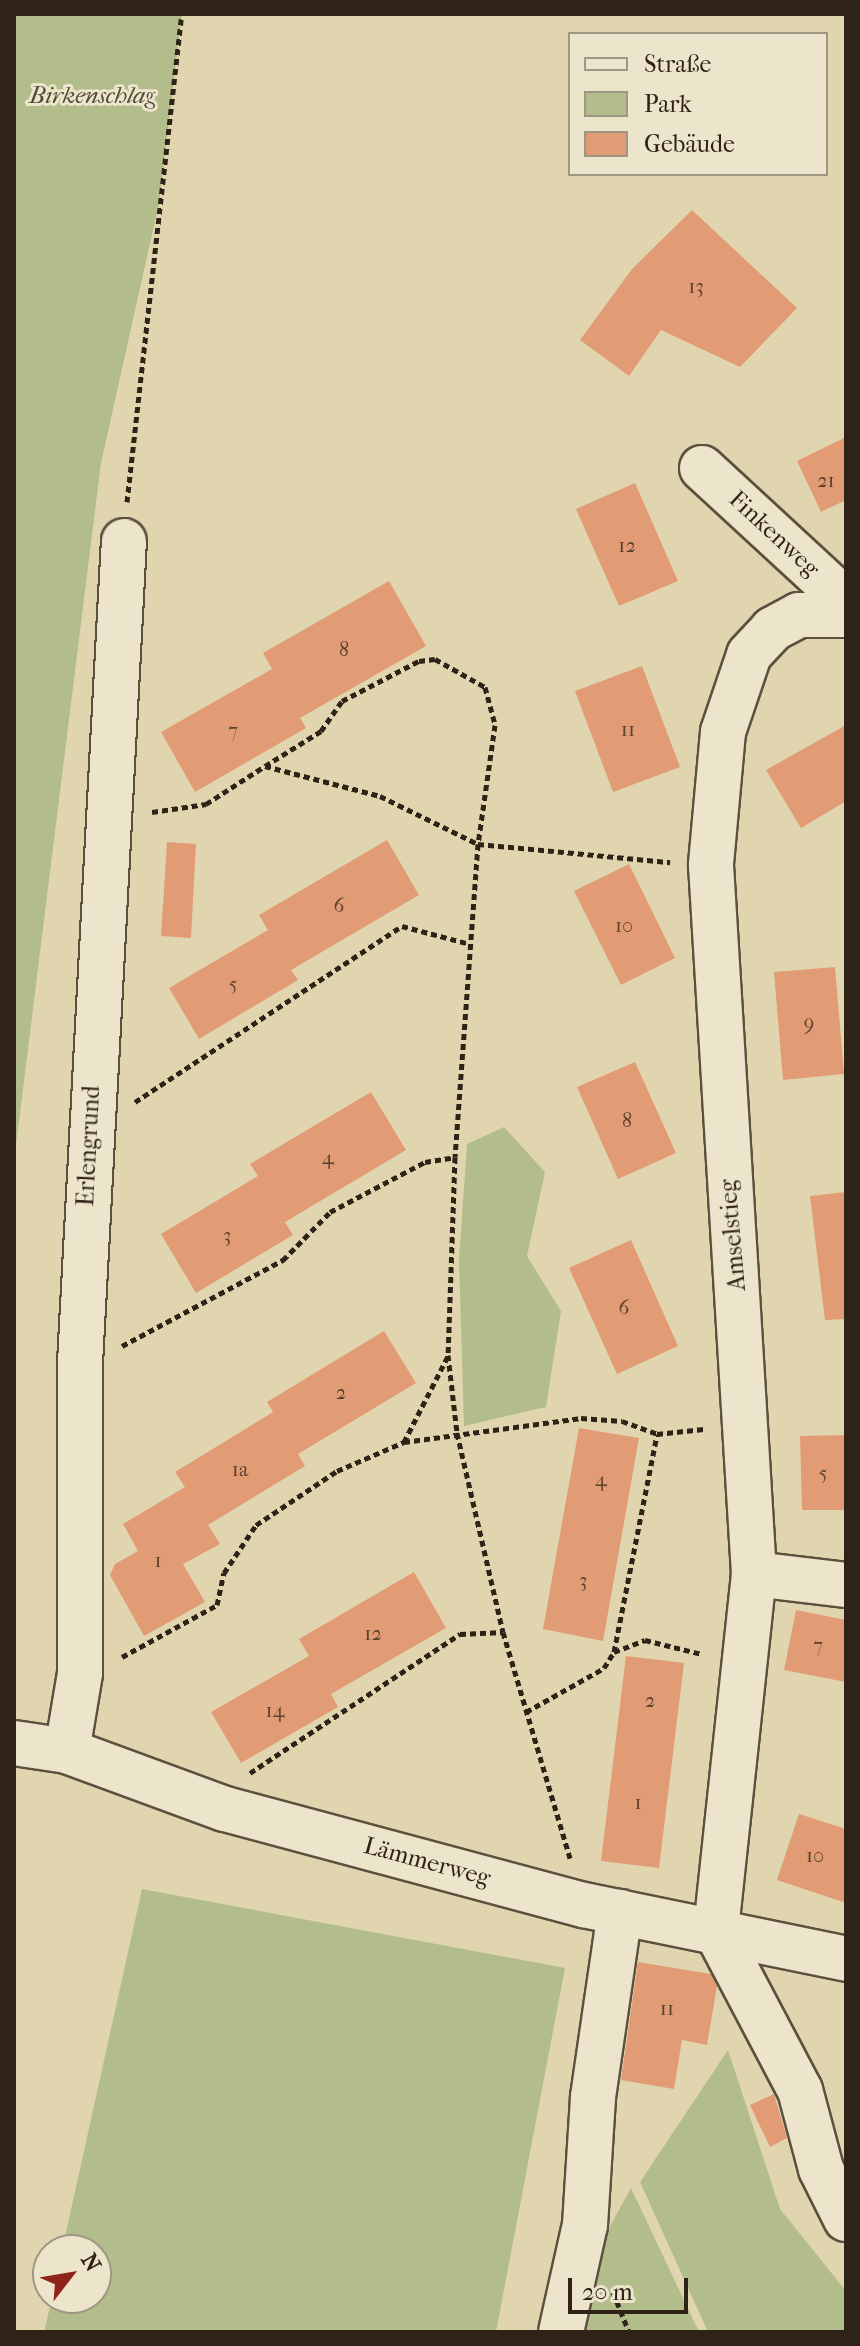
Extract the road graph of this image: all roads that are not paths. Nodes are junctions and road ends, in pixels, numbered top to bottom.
1 (702, 468) dead end
2 (124, 541) road end
3 (846, 601) edge
4 (846, 615) edge
5 (754, 1574) junction
6 (846, 1585) edge
7 (14, 1743) edge
8 (67, 1751) junction
9 (602, 1908) junction
10 (716, 1931) junction
11 (846, 1959) edge
12 (846, 2219) edge
13 (561, 2332) edge

1 - 3 street, Finkenweg
2 - 8 street, Erlengrund
4 - 5 street, Amselstieg
5 - 6 street
5 - 10 street, Amselstieg
7 - 8 street, Lämmerweg
8 - 9 street, Lämmerweg
9 - 10 street, Lämmerweg
9 - 13 street
10 - 11 street, Lämmerweg
10 - 12 street

